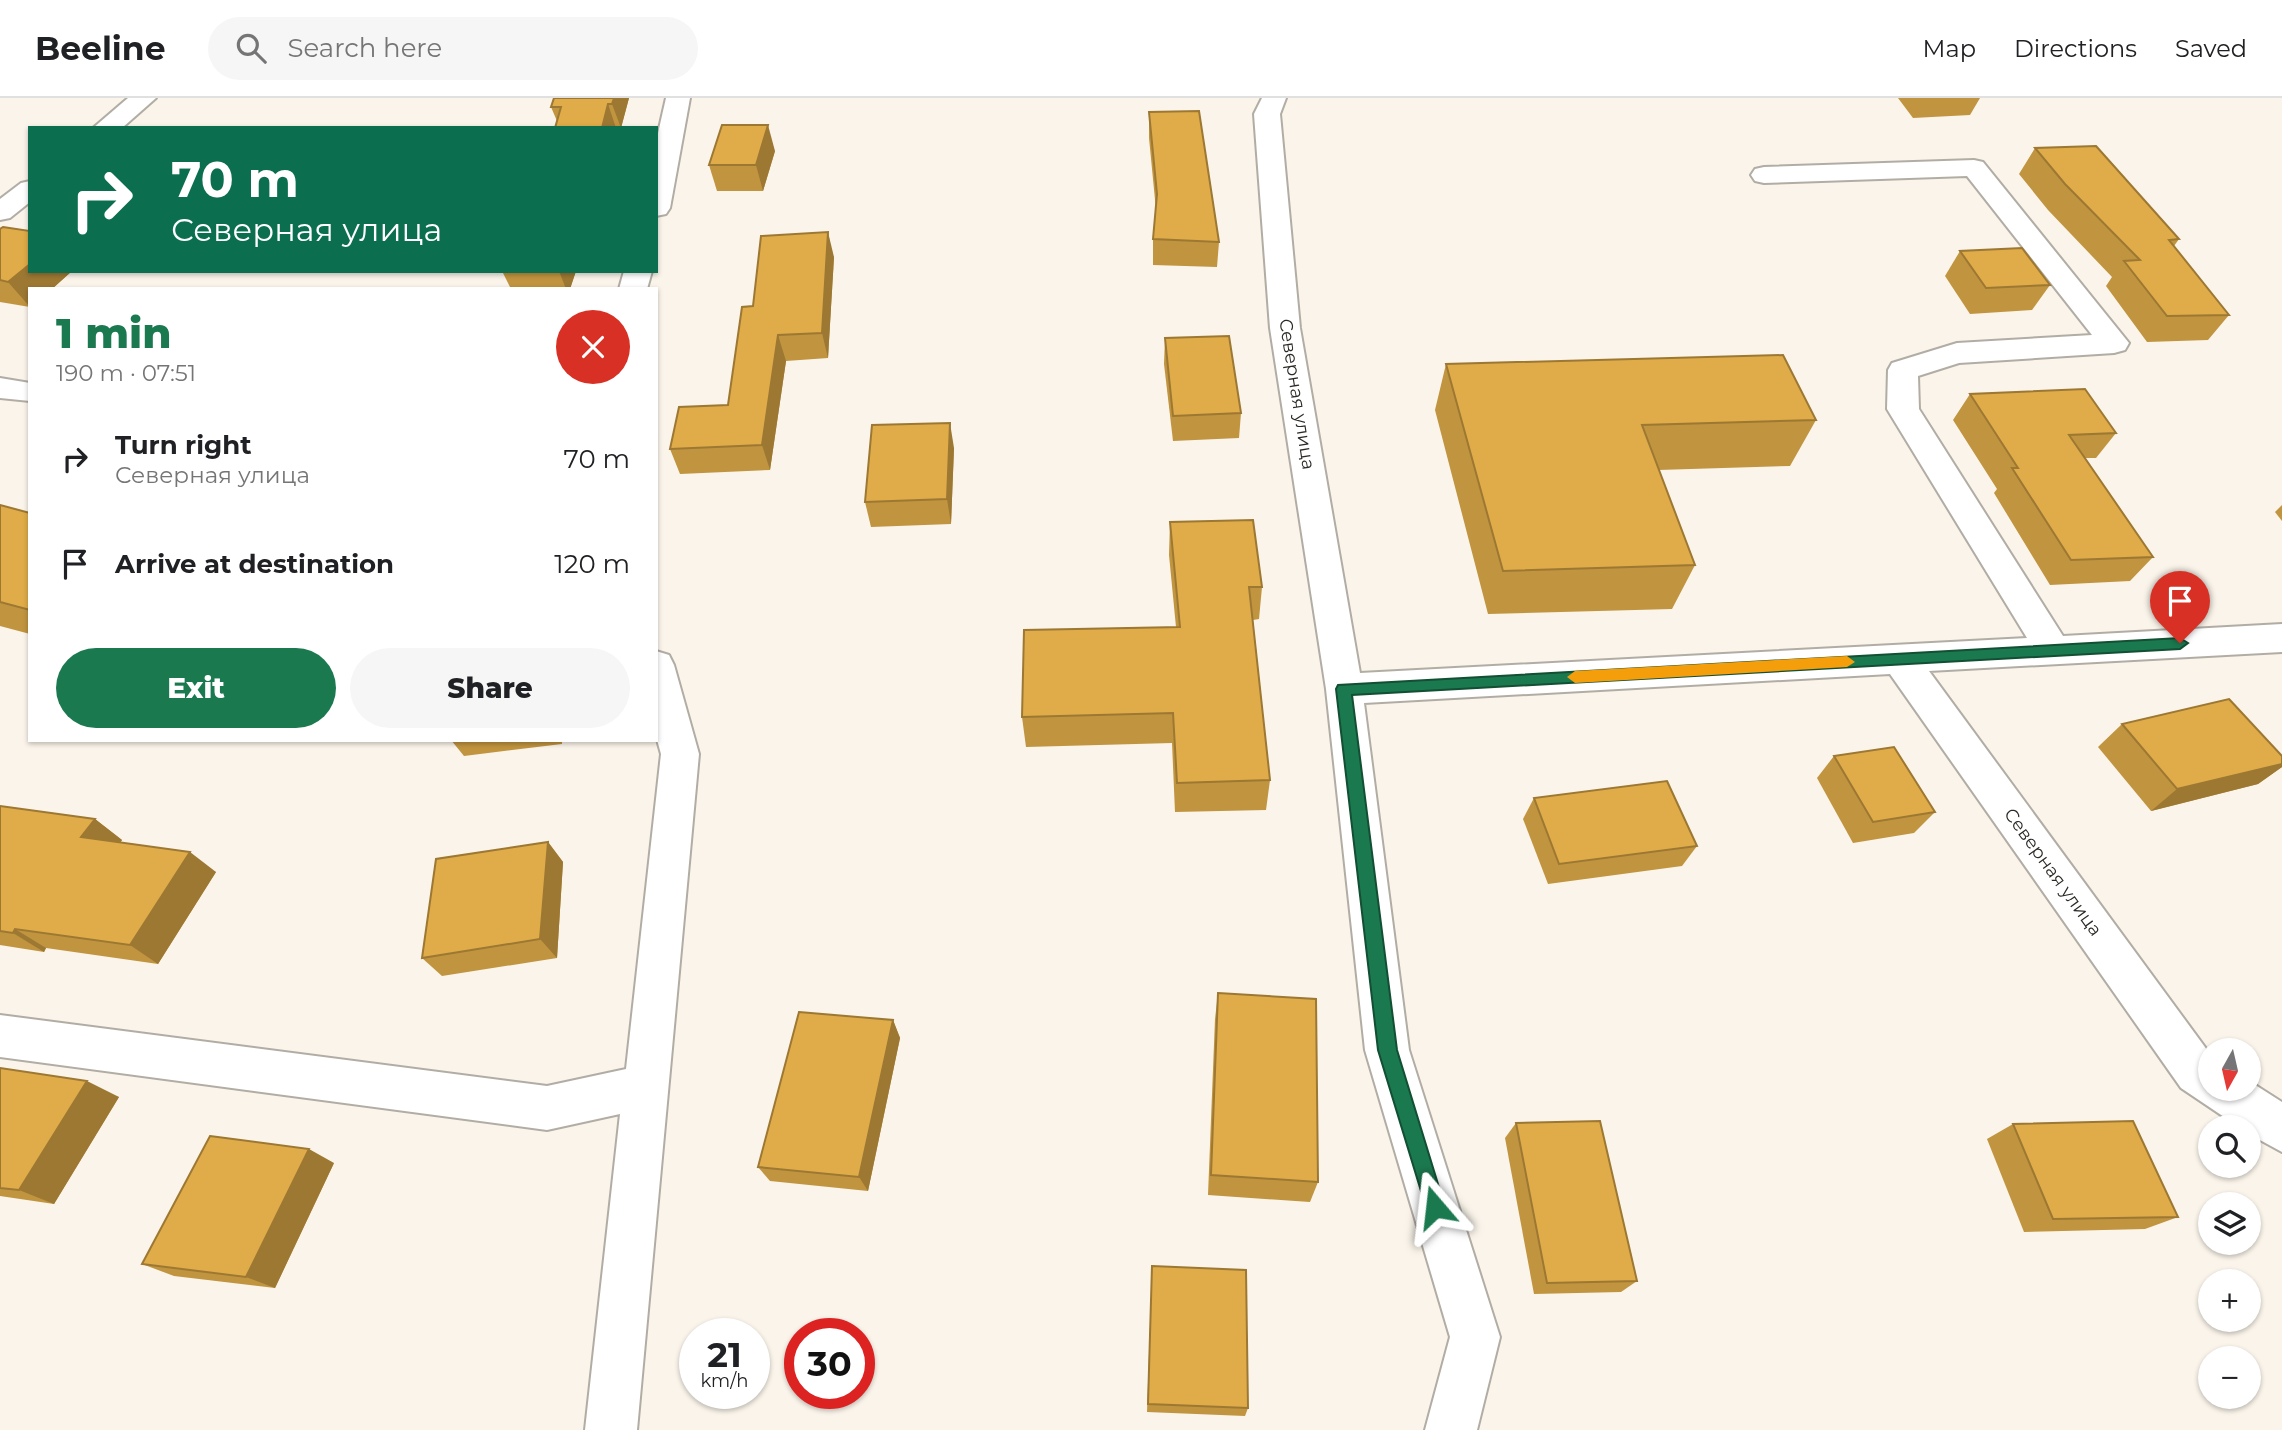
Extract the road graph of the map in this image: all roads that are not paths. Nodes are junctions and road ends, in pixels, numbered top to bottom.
1 (144, 98) edge
2 (678, 98) edge
3 (1274, 98) edge
4 (109, 126) edge
5 (1764, 174) dead end
6 (28, 190) edge
7 (658, 198) edge
8 (0, 212) edge
9 (2282, 638) edge
10 (2053, 650) junction
11 (1900, 659) junction
12 (658, 672) edge
13 (1343, 689) junction
14 (0, 1036) edge
15 (2198, 1074) edge
16 (646, 1086) junction
17 (2240, 1101) edge
18 (2282, 1129) edge
19 (611, 1430) edge
20 (1451, 1430) edge

1 - 4 street
2 - 7 street
3 - 13 street, Северная улица
5 - 10 street
6 - 8 street
9 - 10 street
10 - 11 street
11 - 13 street
11 - 15 street, Северная улица
12 - 16 street
13 - 20 street, Северная улица
14 - 16 street
16 - 19 street
17 - 18 street

